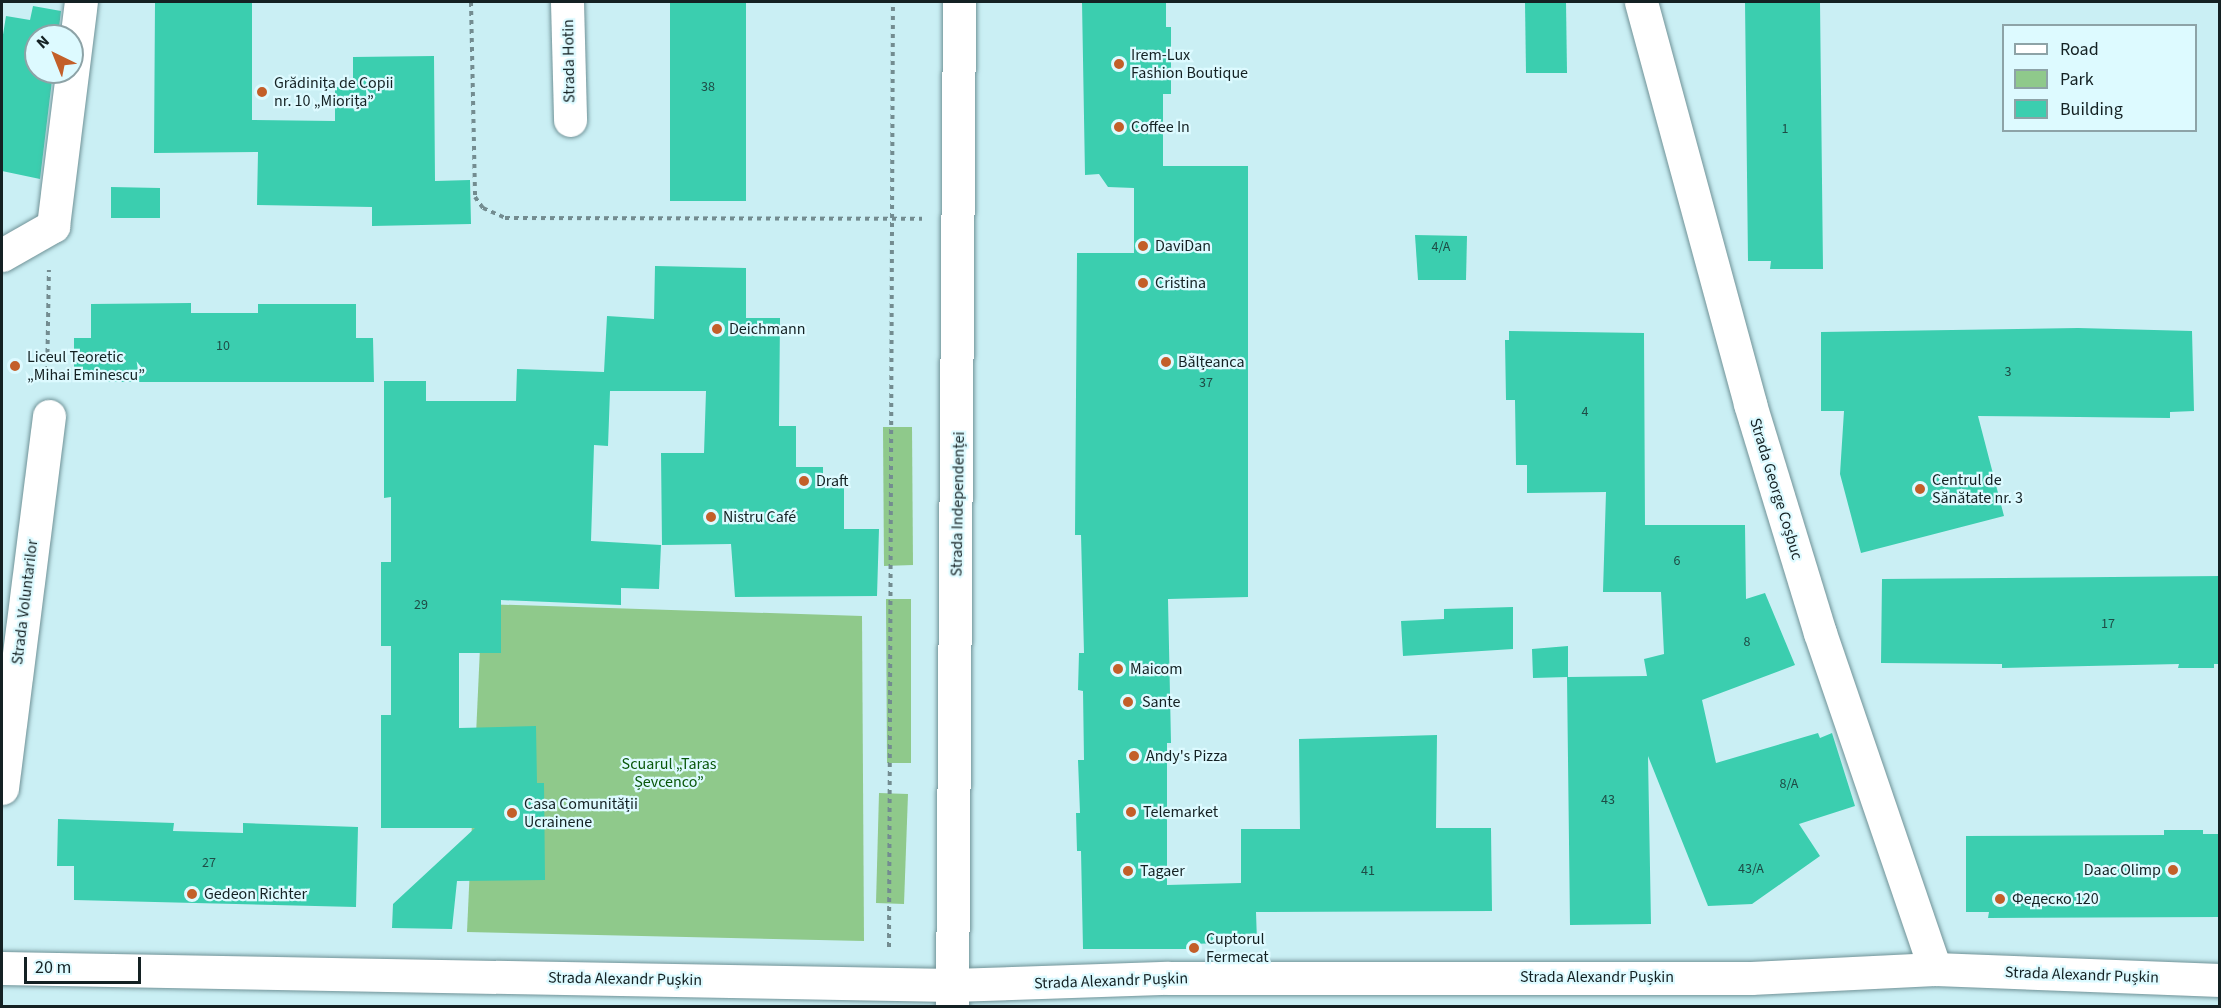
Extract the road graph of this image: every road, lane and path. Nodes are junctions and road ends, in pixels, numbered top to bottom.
1 (81, 2) edge
2 (471, 2) edge
3 (567, 2) edge
4 (893, 2) edge
5 (959, 2) edge
6 (1641, 2) edge
7 (570, 120) dead end
8 (893, 219) junction
9 (959, 219) junction
10 (53, 226) junction
11 (2, 255) edge
12 (49, 416) joint
13 (2, 788) edge
14 (2, 968) edge
15 (1935, 969) junction
16 (2220, 980) edge
17 (889, 984) junction
18 (952, 996) edge

1 - 10 street
2 - 8 path
3 - 7 street, Strada Hotin
4 - 8 path
5 - 9 street, Strada Independenței
6 - 15 street, Strada George Coșbuc
8 - 9 path
8 - 17 path
9 - 18 street, Strada Independenței
10 - 11 street
10 - 12 path
12 - 13 street, Strada Voluntarilor
14 - 17 street, Strada Alexandr Pușkin
15 - 16 street, Strada Alexandr Pușkin
15 - 18 street, Strada Alexandr Pușkin
17 - 18 street, Strada Alexandr Pușkin

